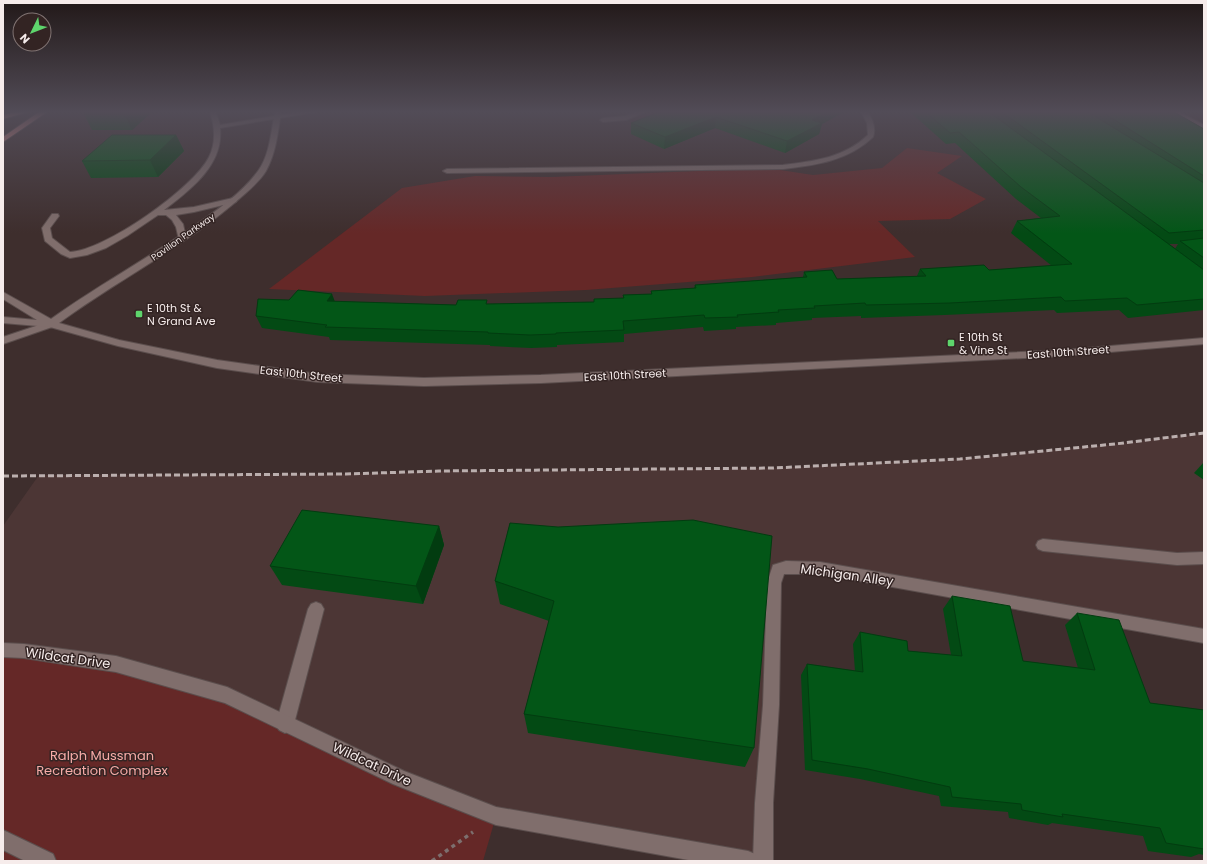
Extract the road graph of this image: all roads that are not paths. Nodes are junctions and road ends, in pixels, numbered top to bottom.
1 (214, 152) edge
2 (270, 152) edge
3 (847, 152) edge
4 (447, 171) dead end
5 (233, 200) junction
6 (156, 212) junction
7 (170, 213) junction
8 (55, 216) dead end
9 (182, 238) junction
10 (3, 295) edge
11 (3, 320) edge
12 (51, 324) junction
13 (3, 341) edge
14 (1204, 341) edge
15 (1043, 545) dead end
16 (1204, 558) edge
17 (316, 609) dead end
18 (1204, 636) edge
19 (3, 650) edge
20 (285, 724) junction
21 (3, 840) edge
22 (46, 861) edge
23 (748, 861) edge
24 (763, 861) edge

1 - 6 main road
2 - 5 main road, Pavilion Parkway
3 - 4 main road
5 - 7 main road
5 - 9 main road, Pavilion Parkway
6 - 7 main road
6 - 8 main road
7 - 9 main road
9 - 12 main road, Pavilion Parkway
10 - 12 main road, East 10th Street
11 - 12 main road, East 10th Street
12 - 13 main road, Pavilion Parkway
12 - 14 main road, East 10th Street
15 - 16 main road
17 - 20 main road
18 - 24 main road, Michigan Alley
19 - 20 main road, Wildcat Drive
20 - 23 main road, Wildcat Drive
21 - 22 main road

